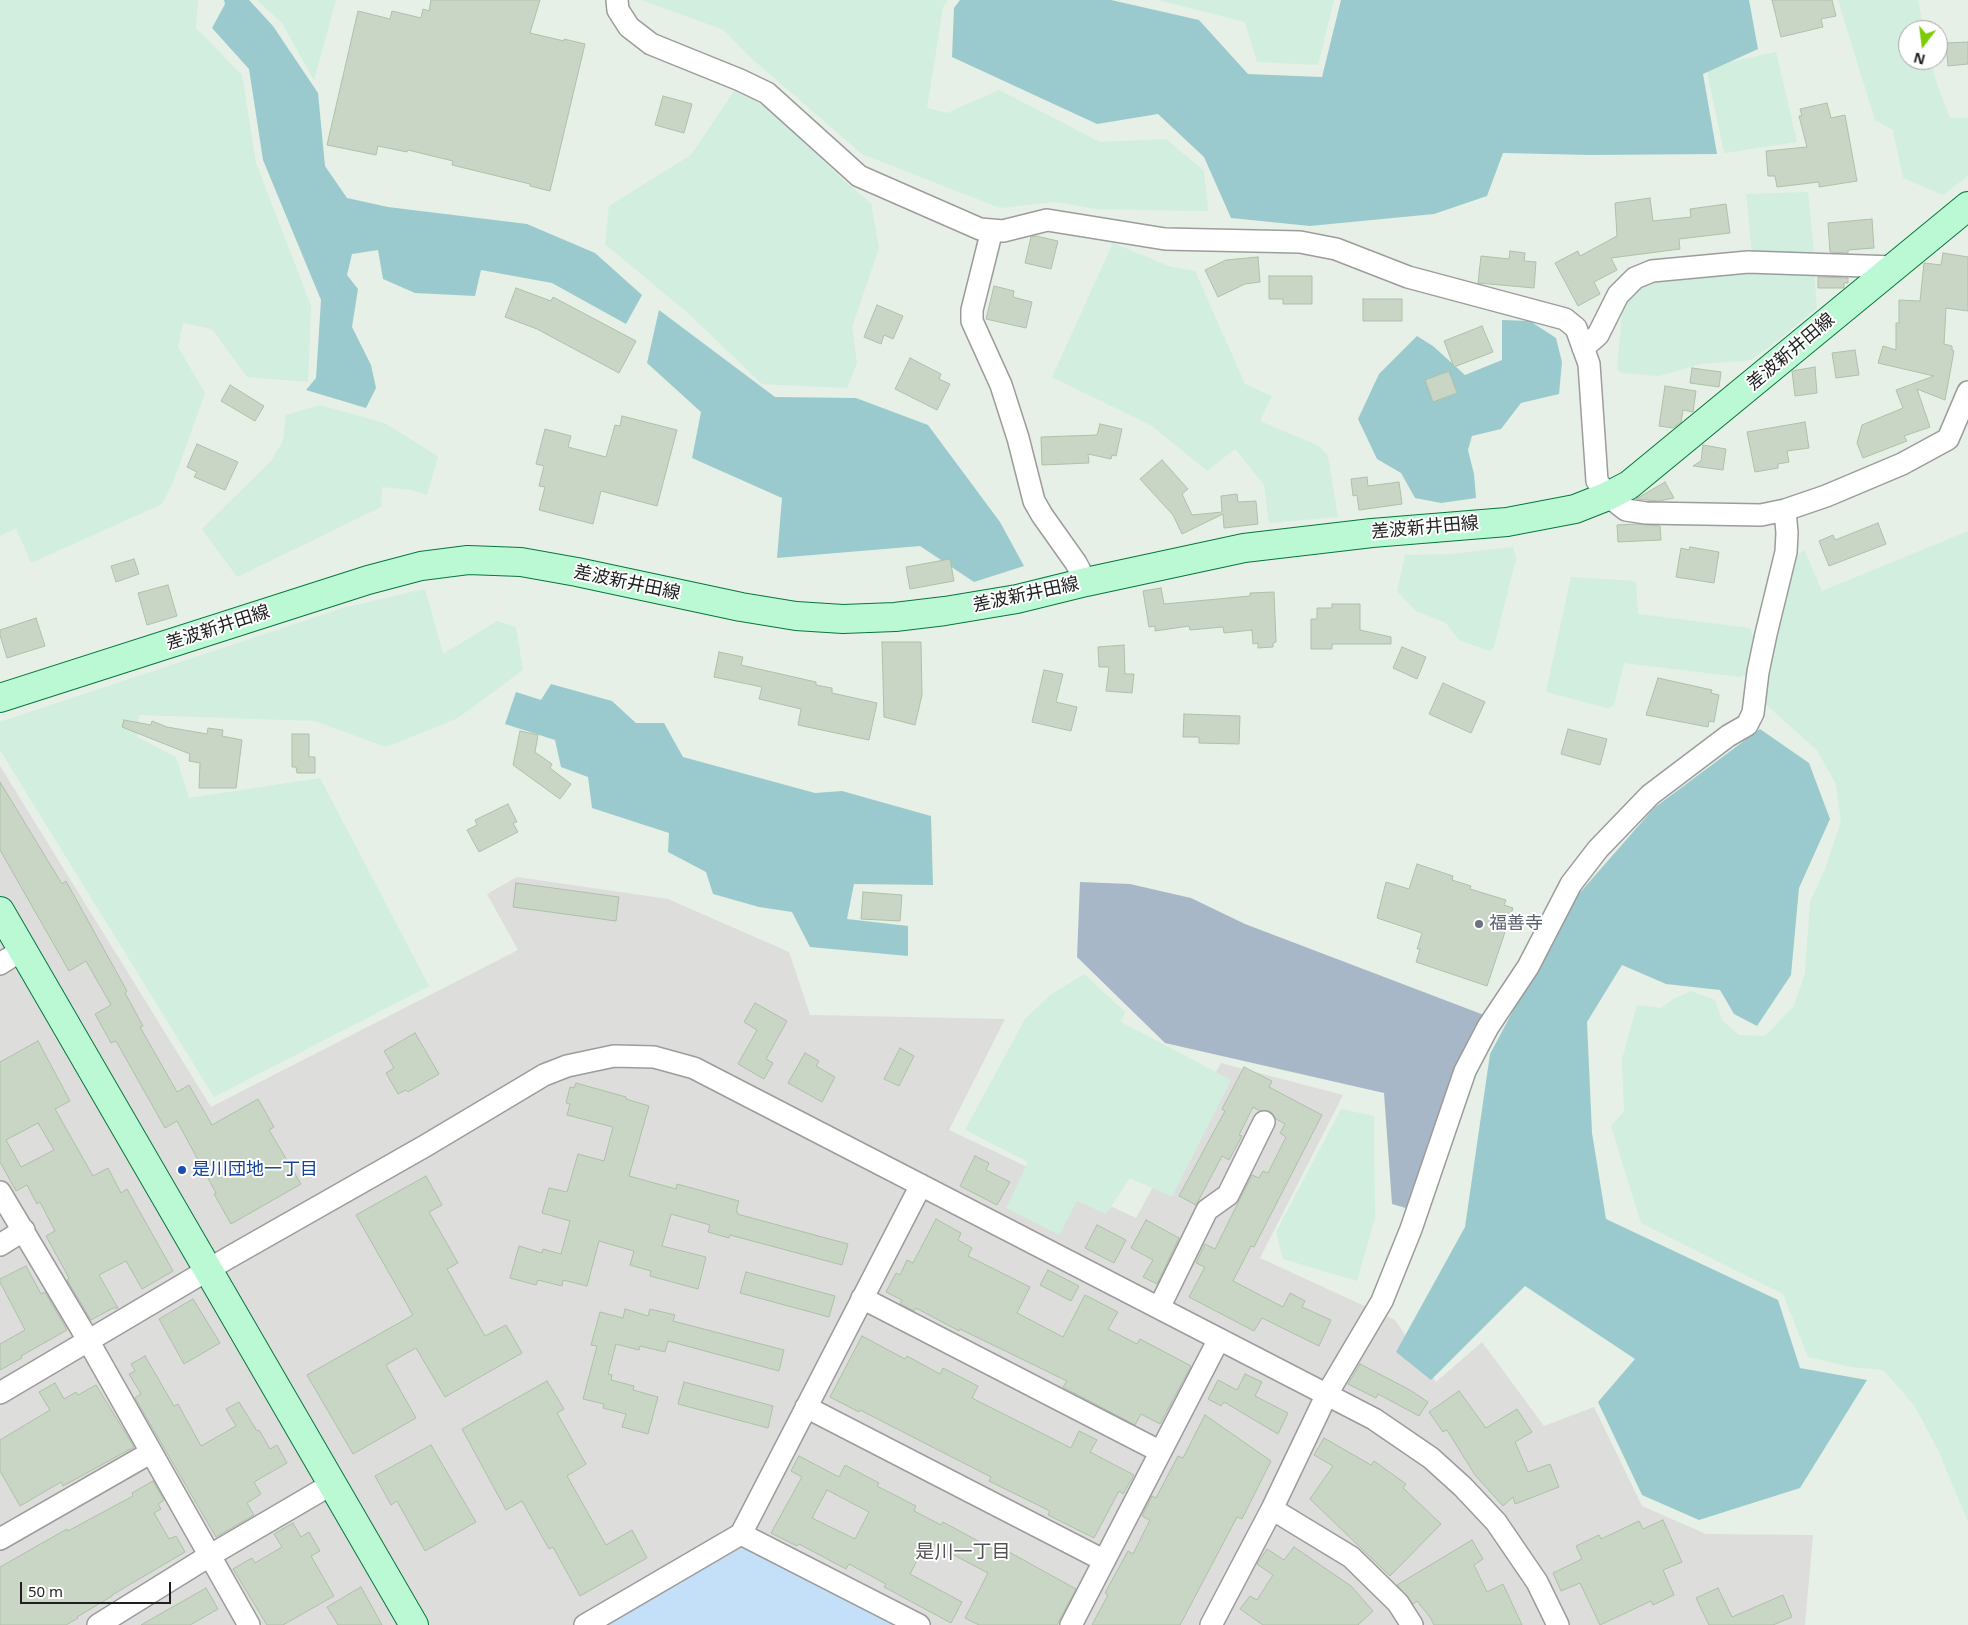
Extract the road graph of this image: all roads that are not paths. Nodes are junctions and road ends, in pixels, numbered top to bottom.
1 (617, 0) edge
2 (1968, 206) edge
3 (992, 230) junction
4 (1894, 267) junction
5 (1583, 348) junction
6 (1968, 392) edge
7 (1608, 496) junction
8 (1785, 510) junction
9 (1086, 582) junction
10 (0, 698) edge
11 (0, 911) edge
12 (11, 957) edge
13 (1264, 1122) dead end
14 (921, 1185) junction
15 (0, 1192) edge
16 (24, 1230) junction
17 (0, 1245) edge
18 (209, 1269) junction
19 (862, 1298) junction
20 (1159, 1308) junction
21 (1218, 1338) junction
22 (88, 1341) junction
23 (0, 1393) edge
24 (1327, 1394) junction
25 (806, 1407) junction
26 (1159, 1451) junction
27 (150, 1453) junction
28 (332, 1484) junction
29 (1272, 1509) junction
30 (741, 1534) junction
31 (0, 1539) edge
32 (209, 1556) junction
33 (1103, 1560) junction
34 (1220, 1622) edge
35 (106, 1623) edge
36 (249, 1625) edge
37 (414, 1625) edge
38 (585, 1625) edge
39 (919, 1625) edge
40 (1071, 1625) edge
41 (1412, 1625) edge
42 (1558, 1625) edge

1 - 3 street
2 - 4 main road, 差波新井田線
3 - 5 street
3 - 9 street
4 - 5 street
4 - 7 main road, 差波新井田線
5 - 7 street
6 - 8 street
7 - 8 street
7 - 9 main road, 差波新井田線
8 - 24 street
9 - 10 main road, 差波新井田線
11 - 12 main road
12 - 18 main road
13 - 20 street
14 - 18 street
14 - 19 street
14 - 20 street
15 - 16 street
16 - 17 street
16 - 22 street
18 - 22 street
18 - 28 main road
19 - 25 street
19 - 26 street
20 - 21 street
21 - 24 street
21 - 26 street
22 - 23 street
22 - 27 street
24 - 29 street
24 - 42 street
25 - 30 street
25 - 33 street
26 - 33 street
27 - 31 street
27 - 32 street
28 - 32 street
28 - 37 main road
29 - 34 street
29 - 41 street
30 - 38 street
30 - 39 street
32 - 35 street
32 - 36 street
33 - 40 street

